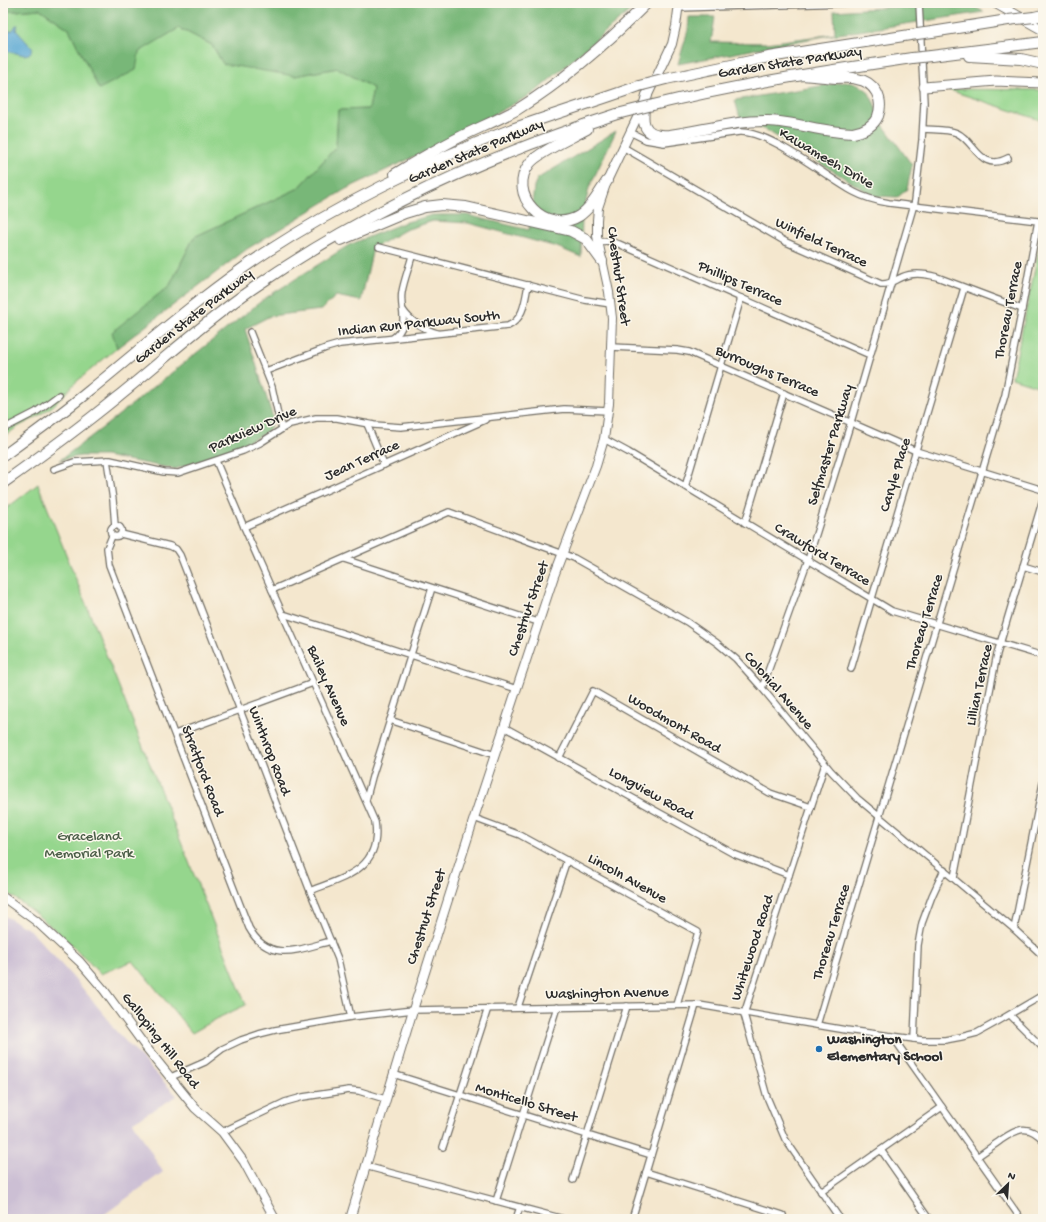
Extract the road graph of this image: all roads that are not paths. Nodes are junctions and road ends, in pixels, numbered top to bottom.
1 (647, 3) edge
2 (847, 3) edge
3 (919, 3) edge
4 (995, 3) edge
5 (678, 5) edge
6 (1040, 16) edge
7 (1043, 30) edge
8 (1043, 42) edge
9 (936, 55) junction
10 (1043, 64) edge
11 (802, 75) junction
12 (1043, 83) edge
13 (924, 87) junction
14 (647, 95) junction
15 (617, 114) junction
16 (923, 129) junction
17 (630, 132) junction
18 (623, 147) junction
19 (1008, 158) dead end
20 (607, 180) junction
21 (914, 206) junction
22 (552, 220) junction
23 (318, 221) junction
24 (1038, 221) joint
25 (598, 242) junction
26 (379, 247) dead end
27 (412, 256) junction
28 (294, 261) junction
29 (602, 261) junction
30 (891, 283) junction
31 (528, 285) junction
32 (964, 288) junction
33 (741, 298) junction
34 (611, 304) junction
35 (1022, 309) junction
36 (403, 310) junction
37 (250, 332) dead end
38 (443, 334) junction
39 (392, 339) junction
40 (611, 347) junction
41 (870, 355) junction
42 (721, 366) junction
43 (266, 371) junction
44 (784, 393) junction
45 (59, 395) dead end
46 (608, 411) junction
47 (490, 418) junction
48 (851, 422) junction
49 (367, 424) junction
50 (282, 428) junction
51 (3, 429) edge
52 (604, 439) junction
53 (916, 451) junction
54 (3, 456) edge
55 (107, 460) junction
56 (216, 461) junction
57 (384, 465) junction
58 (54, 469) dead end
59 (982, 471) junction
60 (3, 483) edge
61 (685, 487) junction
62 (1043, 490) edge
63 (1043, 499) edge
64 (745, 523) junction
65 (115, 526) junction
66 (244, 527) junction
67 (121, 534) junction
68 (112, 536) junction
69 (562, 554) junction
70 (344, 559) junction
71 (808, 560) junction
72 (1023, 566) junction
73 (1043, 572) edge
74 (432, 588) junction
75 (272, 590) junction
76 (871, 599) junction
77 (282, 614) junction
78 (538, 622) junction
79 (936, 624) junction
80 (1000, 644) junction
81 (411, 655) junction
82 (1043, 656) edge
83 (850, 669) dead end
84 (313, 683) junction
85 (762, 688) junction
86 (517, 689) junction
87 (240, 709) junction
88 (390, 720) junction
89 (504, 727) junction
90 (174, 734) junction
91 (495, 755) junction
92 (559, 758) junction
93 (825, 764) junction
94 (1043, 783) edge
95 (366, 800) junction
96 (811, 807) junction
97 (879, 816) junction
98 (474, 818) junction
99 (567, 860) junction
100 (944, 870) junction
101 (790, 875) junction
102 (954, 878) junction
103 (310, 892) junction
104 (3, 897) edge
105 (1014, 929) junction
106 (331, 941) junction
107 (1043, 956) edge
108 (1043, 995) edge
109 (677, 1005) junction
110 (696, 1005) junction
111 (627, 1006) junction
112 (557, 1007) junction
113 (488, 1008) junction
114 (518, 1008) junction
115 (413, 1010) junction
116 (745, 1013) junction
117 (1010, 1015) junction
118 (351, 1017) junction
119 (817, 1025) junction
120 (892, 1036) junction
121 (914, 1039) junction
122 (1043, 1048) edge
123 (393, 1074) junction
124 (171, 1077) junction
125 (459, 1095) junction
126 (385, 1099) junction
127 (942, 1107) junction
128 (523, 1115) junction
129 (222, 1132) junction
130 (587, 1135) junction
131 (1043, 1140) edge
132 (443, 1147) dead end
133 (882, 1150) junction
134 (651, 1155) junction
135 (977, 1156) junction
136 (365, 1166) junction
137 (646, 1172) junction
138 (573, 1180) dead end
139 (821, 1192) junction
140 (496, 1201) junction
141 (520, 1207) junction
142 (783, 1214) dead end
143 (276, 1219) edge
144 (350, 1219) edge
145 (516, 1219) edge
146 (564, 1219) edge
147 (632, 1219) edge
148 (840, 1219) edge
149 (929, 1219) edge
150 (1021, 1219) edge

1 - 23 highway
2 - 5 street
3 - 13 street, Selfmaster Parkway
4 - 7 highway
5 - 14 main road, Chestnut Street
6 - 23 highway, Garden State Parkway, bridge
8 - 9 highway, Garden State Parkway
9 - 10 highway
9 - 11 highway, Garden State Parkway, bridge
11 - 14 highway
11 - 15 highway, Garden State Parkway, bridge
12 - 13 highway
13 - 16 street, Selfmaster Parkway
14 - 17 main road, Chestnut Street
15 - 22 highway
15 - 28 highway, Garden State Parkway
16 - 19 street
16 - 21 street, Selfmaster Parkway
17 - 18 main road, Chestnut Street
17 - 21 street, Kawameeh Drive
18 - 20 main road, Chestnut Street
18 - 30 street, Winfield Terrace
20 - 22 highway
20 - 25 main road, Chestnut Street
21 - 24 street, Kawameeh Drive
21 - 30 street, Selfmaster Parkway
22 - 25 highway
23 - 54 highway, Garden State Parkway
24 - 35 street, Thoreau Terrace
25 - 29 main road, Chestnut Street
25 - 33 street, Phillips Terrace
26 - 27 street
27 - 31 street
27 - 36 street
28 - 29 highway
28 - 60 highway, Garden State Parkway
29 - 34 main road, Chestnut Street
30 - 32 street
30 - 41 street, Selfmaster Parkway
31 - 34 street
31 - 38 street, Indian Run Parkway South
32 - 35 street
32 - 53 street, Caryle Place
33 - 41 street, Phillips Terrace
33 - 42 street
34 - 40 main road, Chestnut Street
35 - 59 street, Thoreau Terrace
36 - 38 street
36 - 39 street
37 - 43 street
38 - 39 street, Indian Run Parkway South
39 - 43 street, Indian Run Parkway South
40 - 42 street, Burroughs Terrace
40 - 46 main road, Chestnut Street
41 - 48 street, Selfmaster Parkway
42 - 44 street, Burroughs Terrace
42 - 61 street
43 - 50 street
44 - 48 street, Burroughs Terrace
44 - 64 street
45 - 51 street
46 - 47 street, Parkview Drive
46 - 52 main road, Chestnut Street
47 - 49 street, Parkview Drive
47 - 57 street, Jean Terrace
48 - 53 street, Burroughs Terrace
48 - 71 street, Selfmaster Parkway
49 - 50 street, Parkview Drive
49 - 57 street
50 - 56 street, Parkview Drive
52 - 61 street, Crawford Terrace
52 - 69 main road, Chestnut Street
53 - 59 street, Burroughs Terrace
53 - 76 street, Caryle Place
55 - 56 street, Parkview Drive
55 - 58 street, Parkview Drive
55 - 65 street
56 - 66 street, Bailey Avenue
57 - 66 street, Jean Terrace
59 - 62 street, Burroughs Terrace
59 - 79 street, Thoreau Terrace
61 - 64 street, Crawford Terrace
63 - 72 street, Lillian Terrace
64 - 71 street, Crawford Terrace
65 - 67 street
65 - 68 street
66 - 75 street, Bailey Avenue
67 - 68 street
67 - 87 street, Winthrop Road
68 - 90 street, Stratford Road
69 - 70 street, Colonial Avenue
69 - 78 main road, Chestnut Street
69 - 85 street, Colonial Avenue
70 - 74 street
70 - 75 street
71 - 76 street, Crawford Terrace
71 - 85 street, Selfmaster Parkway
72 - 73 street
72 - 80 street, Lillian Terrace
74 - 78 street
74 - 81 street
75 - 77 street, Bailey Avenue
76 - 79 street, Crawford Terrace
76 - 83 street, Caryle Place
77 - 81 street
77 - 84 street, Bailey Avenue
78 - 86 main road, Chestnut Street
79 - 80 street, Crawford Terrace
79 - 97 street, Thoreau Terrace
80 - 82 street, Crawford Terrace
80 - 102 street, Lillian Terrace
81 - 86 street
81 - 88 street
84 - 87 street
84 - 95 street, Bailey Avenue
85 - 93 street, Colonial Avenue
86 - 89 main road, Chestnut Street
87 - 90 street
87 - 103 street, Winthrop Road
88 - 91 street
88 - 95 street
89 - 91 main road, Chestnut Street
89 - 92 street, Longview Road
90 - 106 street, Stratford Road
91 - 98 main road, Chestnut Street
92 - 96 street, Woodmont Road
92 - 101 street, Longview Road
93 - 96 street, Whitewood Road
93 - 97 street, Colonial Avenue
94 - 105 street
95 - 103 street, Bailey Avenue
96 - 101 street, Whitewood Road
97 - 100 street, Colonial Avenue
97 - 119 street, Thoreau Terrace
98 - 99 street, Lincoln Avenue
98 - 115 main road, Chestnut Street
99 - 109 street, Lincoln Avenue
99 - 114 street
100 - 102 street, Colonial Avenue
100 - 121 street
101 - 116 street, Whitewood Road
102 - 105 street, Colonial Avenue
103 - 106 street, Winthrop Road
104 - 124 main road, Galloping Hill Road
105 - 107 street, Colonial Avenue
106 - 118 street, Winthrop Road
108 - 117 street, Washington Avenue
109 - 110 street, Washington Avenue
109 - 111 street, Washington Avenue
110 - 116 street, Washington Avenue
110 - 134 street
111 - 112 street, Washington Avenue
111 - 130 street
112 - 114 street, Washington Avenue
112 - 128 street
113 - 114 street, Washington Avenue
113 - 115 street, Washington Avenue
113 - 125 street
115 - 118 street, Washington Avenue
115 - 123 main road, Chestnut Street
116 - 119 street, Washington Avenue
116 - 139 street, Whitewood Road
117 - 121 street, Washington Avenue
117 - 122 street
118 - 124 street, Washington Avenue
119 - 120 street, Washington Avenue
120 - 121 street, Washington Avenue
120 - 127 street
123 - 125 street, Monticello Street
123 - 126 main road, Chestnut Street
124 - 129 main road, Galloping Hill Road
125 - 128 street, Monticello Street
125 - 132 street
126 - 129 street
126 - 136 main road, Chestnut Street
127 - 133 street
127 - 135 street
128 - 130 street, Monticello Street
128 - 140 street
129 - 143 main road, Galloping Hill Road
130 - 134 street, Monticello Street
130 - 138 street
131 - 135 street
133 - 139 street
133 - 149 street
134 - 137 street
135 - 150 street
136 - 140 street
136 - 144 main road, Chestnut Street
137 - 142 street
137 - 147 street
139 - 148 street, Whitewood Road
140 - 141 street
141 - 145 street
141 - 146 street

